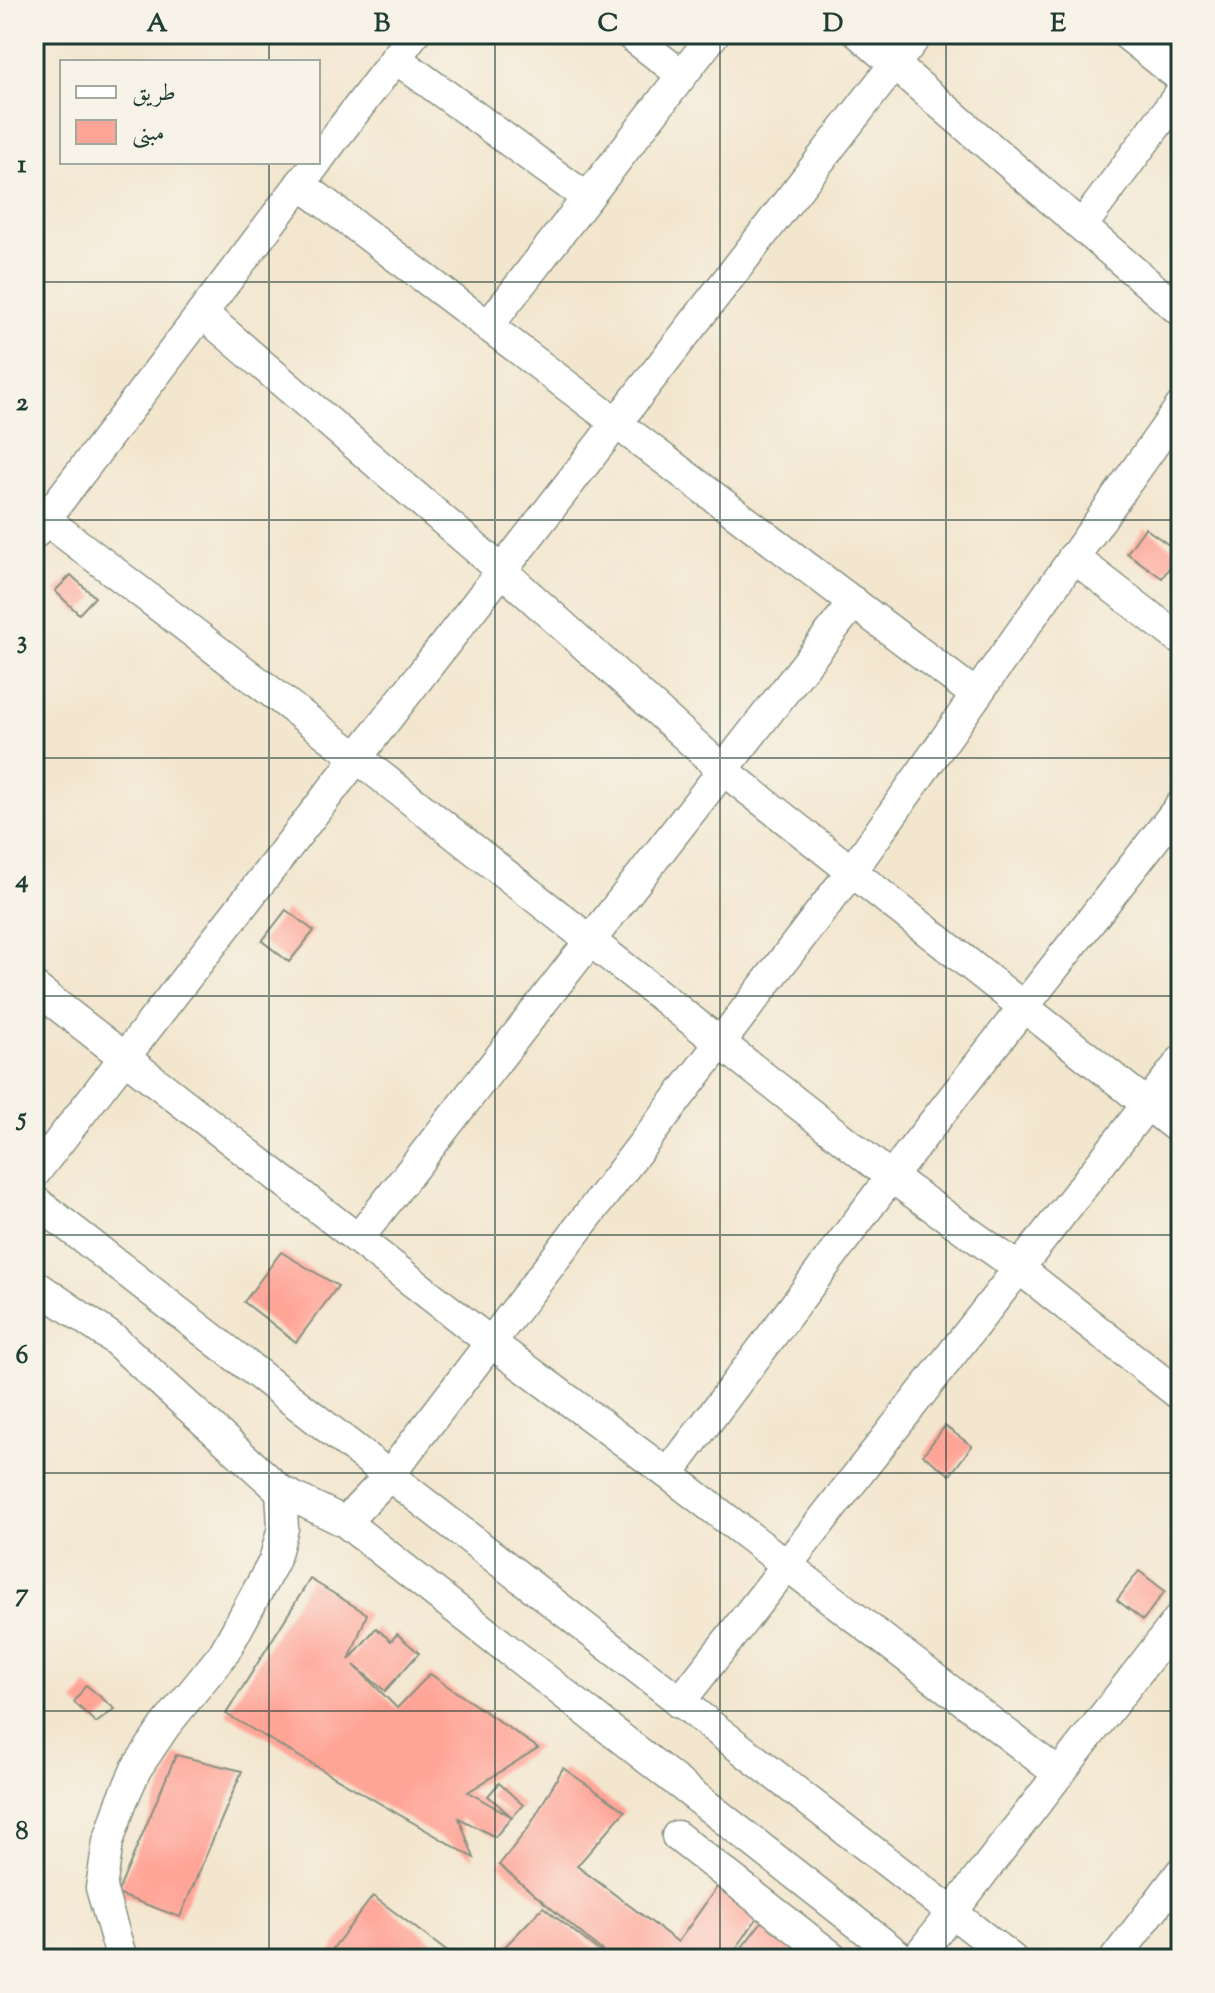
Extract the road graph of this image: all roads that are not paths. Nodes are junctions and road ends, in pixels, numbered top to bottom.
1 (414, 34) edge
2 (629, 34) edge
3 (714, 34) edge
4 (859, 34) edge
5 (918, 34) edge
6 (1126, 34) edge
7 (395, 58) junction
8 (894, 64) junction
9 (682, 75) junction
10 (1181, 78) edge
11 (1181, 92) edge
12 (320, 158) edge
13 (312, 169) edge
14 (587, 198) junction
15 (1082, 226) junction
16 (1181, 312) edge
17 (202, 313) junction
18 (489, 325) junction
19 (1181, 406) edge
20 (617, 421) junction
21 (39, 526) edge
22 (1073, 557) junction
23 (500, 569) junction
24 (854, 602) junction
25 (1181, 640) edge
26 (976, 695) junction
27 (355, 756) junction
28 (722, 769) junction
29 (1181, 805) edge
30 (851, 872) junction
31 (589, 940) junction
32 (34, 987) edge
33 (1024, 1008) junction
34 (720, 1043) junction
35 (125, 1055) junction
36 (1181, 1061) edge
37 (1148, 1104) junction
38 (1181, 1131) edge
39 (34, 1174) edge
40 (891, 1177) junction
41 (34, 1200) edge
42 (358, 1239) junction
43 (1020, 1269) junction
44 (34, 1284) edge
45 (490, 1342) junction
46 (1181, 1396) edge
47 (668, 1474) junction
48 (387, 1478) junction
49 (281, 1491) junction
50 (345, 1522) junction
51 (786, 1567) junction
52 (1181, 1616) edge
53 (679, 1703) junction
54 (1059, 1774) junction
55 (677, 1836) dead end
56 (1181, 1872) edge
57 (951, 1913) junction
58 (122, 1959) edge
59 (835, 1959) edge
60 (903, 1959) edge
61 (916, 1959) edge
62 (1012, 1959) edge
63 (1115, 1959) edge

1 - 7 street
2 - 9 street
3 - 9 street
4 - 8 street
5 - 8 street
6 - 10 street
7 - 12 street
7 - 14 street
8 - 15 street
8 - 20 street
9 - 14 street
11 - 15 street
13 - 17 street
13 - 18 street
14 - 18 street
15 - 16 street
17 - 21 street
17 - 23 street
18 - 20 street
19 - 22 street
20 - 23 street
20 - 24 street
21 - 27 street
22 - 25 street
22 - 26 street
23 - 27 street
23 - 28 street
24 - 26 street
24 - 28 street
26 - 30 street
27 - 31 street
27 - 35 street
28 - 30 street
28 - 31 street
29 - 33 street
30 - 33 street
30 - 34 street
31 - 34 street
31 - 42 street
32 - 35 street
33 - 37 street
33 - 40 street
34 - 40 street
34 - 45 street
35 - 39 street
35 - 42 street
36 - 37 street
37 - 38 street
37 - 43 street
40 - 43 street
40 - 47 street
41 - 48 street
42 - 45 street
43 - 46 street
43 - 51 street
44 - 49 street
45 - 47 street
45 - 48 street
47 - 51 street
48 - 50 street
48 - 53 street
49 - 50 street
49 - 58 street
50 - 60 street
51 - 53 street
51 - 54 street
52 - 54 street
53 - 57 street
54 - 57 street
55 - 59 street
56 - 63 street
57 - 61 street
57 - 62 street

